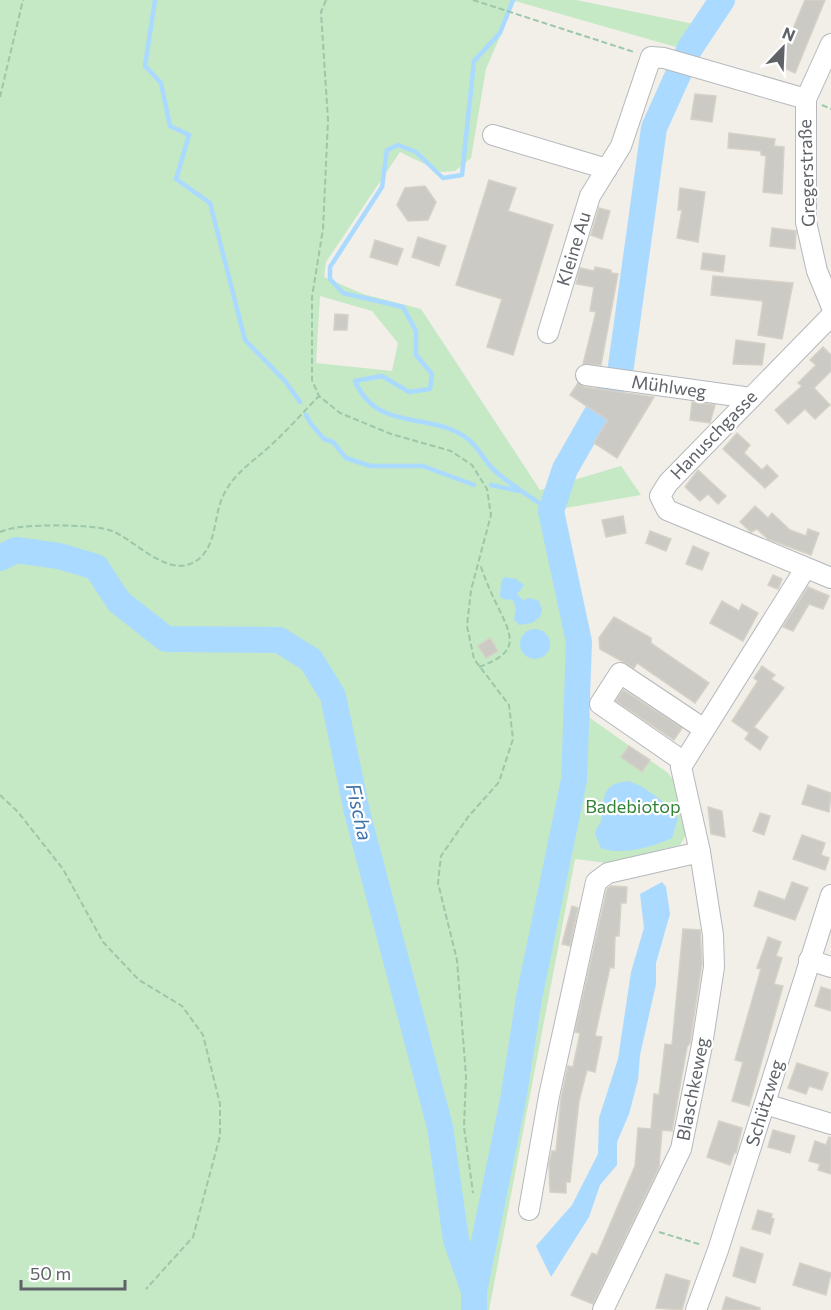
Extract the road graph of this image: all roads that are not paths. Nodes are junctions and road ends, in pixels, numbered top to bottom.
1 (831, 44) edge
2 (806, 99) junction
3 (493, 135) dead end
4 (607, 169) junction
5 (831, 305) edge
6 (831, 316) edge
7 (548, 333) dead end
8 (586, 375) dead end
9 (751, 398) junction
10 (805, 569) junction
11 (831, 578) edge
12 (704, 729) junction
13 (684, 762) junction
14 (701, 857) junction
15 (831, 895) edge
16 (809, 960) junction
17 (831, 967) edge
18 (765, 1104) junction
19 (831, 1124) edge
20 (529, 1210) dead end
21 (603, 1310) edge
22 (696, 1310) edge

1 - 2 street, Gregerstraße
2 - 4 street, Kleine Au
2 - 5 street, Gregerstraße
3 - 4 street
4 - 7 street, Kleine Au
6 - 9 street, Hanuschgasse
8 - 9 street, Mühlweg
9 - 10 street, Hanuschgasse
10 - 11 street, Hanuschgasse
10 - 12 street
12 - 13 street
12 - 13 street
13 - 14 street, Blaschkeweg
14 - 20 street
14 - 21 street, Blaschkeweg
15 - 16 street, Schützweg
16 - 17 street
16 - 18 street, Schützweg
18 - 19 street
18 - 22 street, Schützweg

